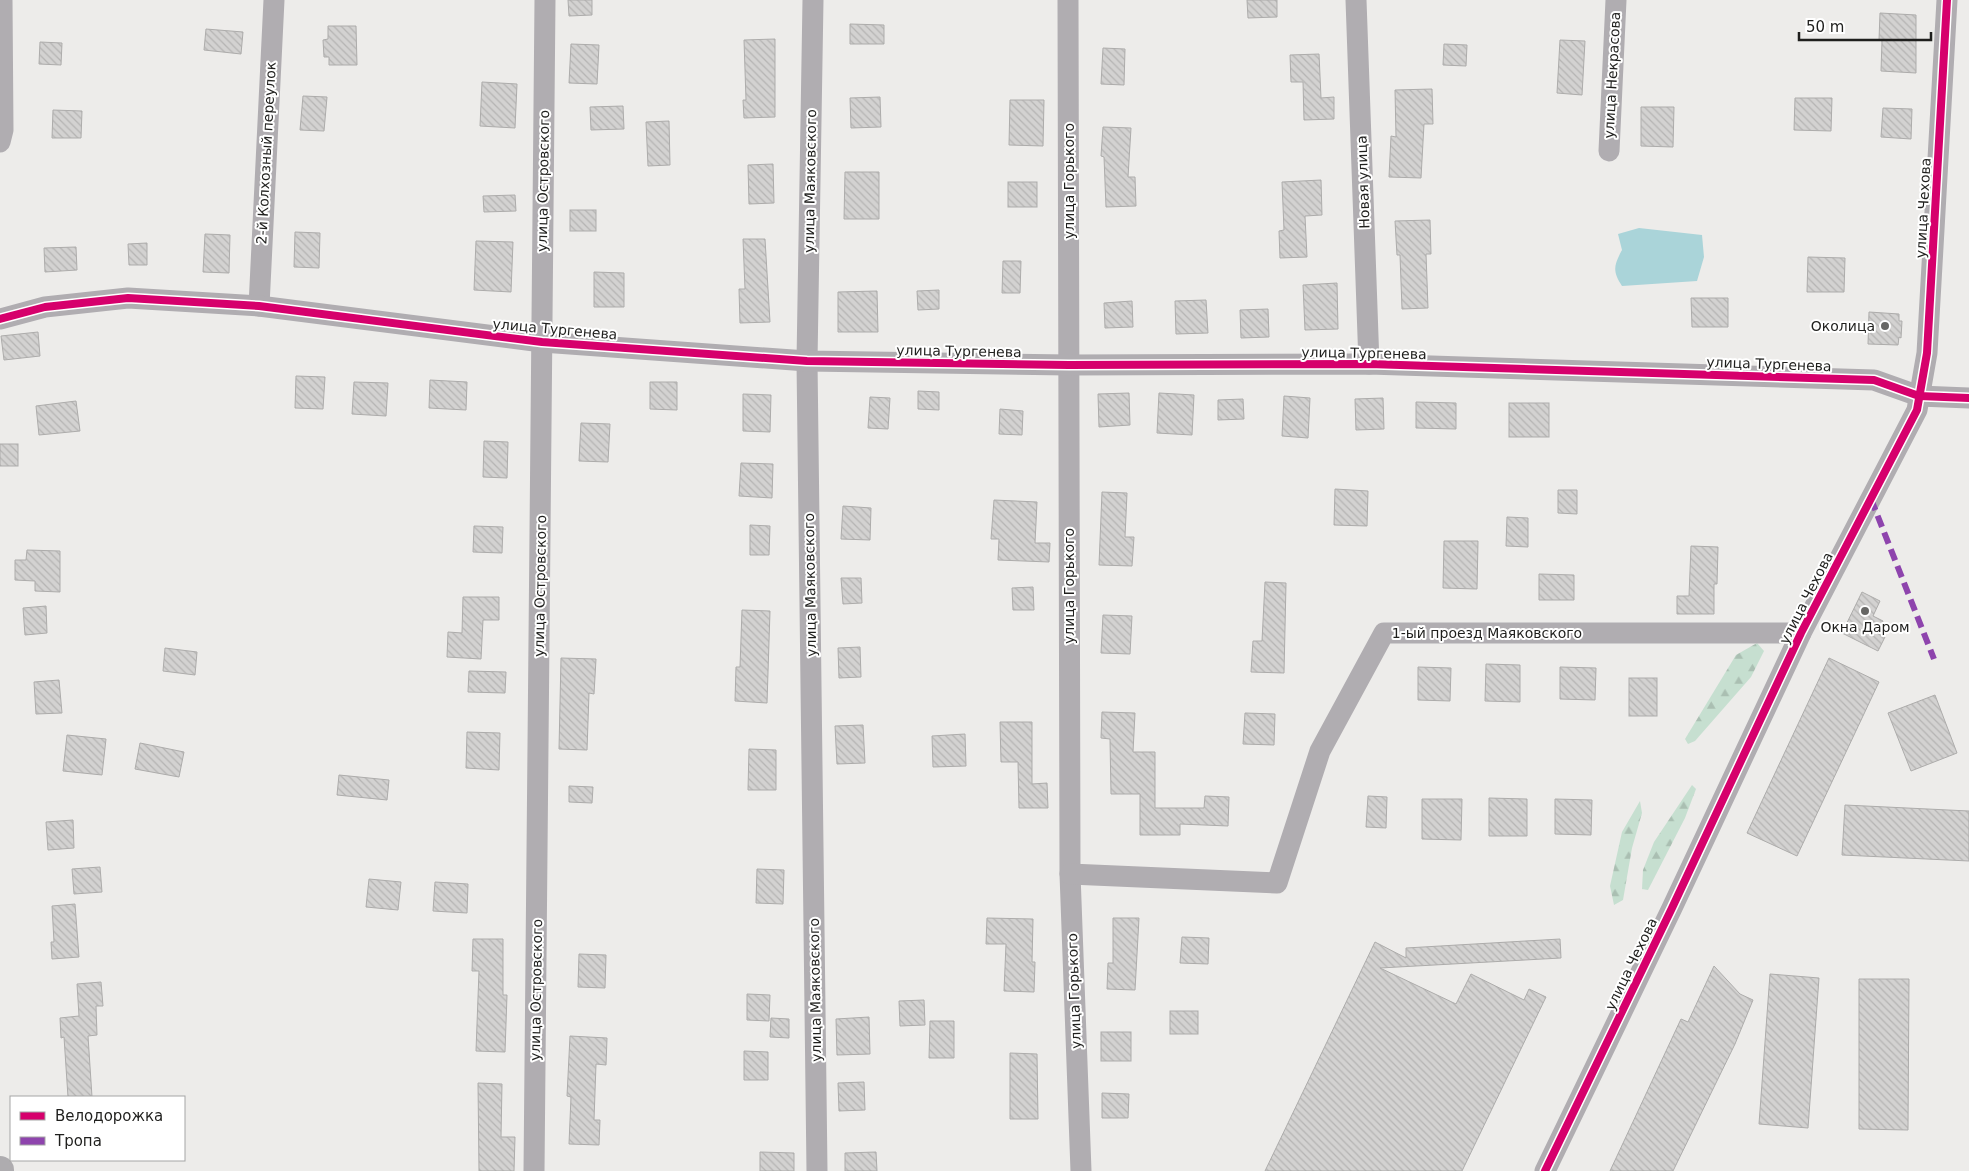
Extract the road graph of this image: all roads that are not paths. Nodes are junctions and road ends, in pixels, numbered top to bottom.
1 (2, 0) edge
2 (274, 0) edge
3 (545, 0) edge
4 (813, 0) edge
5 (1068, 0) edge
6 (1356, 0) edge
7 (1616, 0) edge
8 (1947, 0) edge
9 (0, 142) edge
10 (1609, 150) dead end
11 (259, 306) junction
12 (0, 319) edge
13 (542, 342) junction
14 (807, 361) junction
15 (1369, 364) junction
16 (1069, 365) junction
17 (1919, 396) junction
18 (1969, 398) edge
19 (1801, 633) junction
20 (1070, 874) junction
21 (534, 1171) edge
22 (817, 1171) edge
23 (1081, 1171) edge
24 (1545, 1171) edge

1 - 9 street
2 - 11 street, 2-й Колхозный переулок
3 - 13 street, улица Островского
4 - 14 street, улица Маяковского
5 - 16 street, улица Горького
6 - 15 street, Новая улица
7 - 10 street, улица Некрасова
8 - 17 street, улица Чехова
11 - 12 street, улица Тургенева
11 - 13 street, улица Тургенева
13 - 14 street, улица Тургенева
13 - 21 street, улица Островского
14 - 16 street, улица Тургенева
14 - 22 street, улица Маяковского
15 - 16 street, улица Тургенева
15 - 17 street, улица Тургенева
16 - 20 street, улица Горького
17 - 18 street, улица Тургенева
17 - 19 street, улица Чехова
19 - 20 street, 1-ый проезд Маяковского
19 - 24 street, улица Чехова
20 - 23 street, улица Горького

